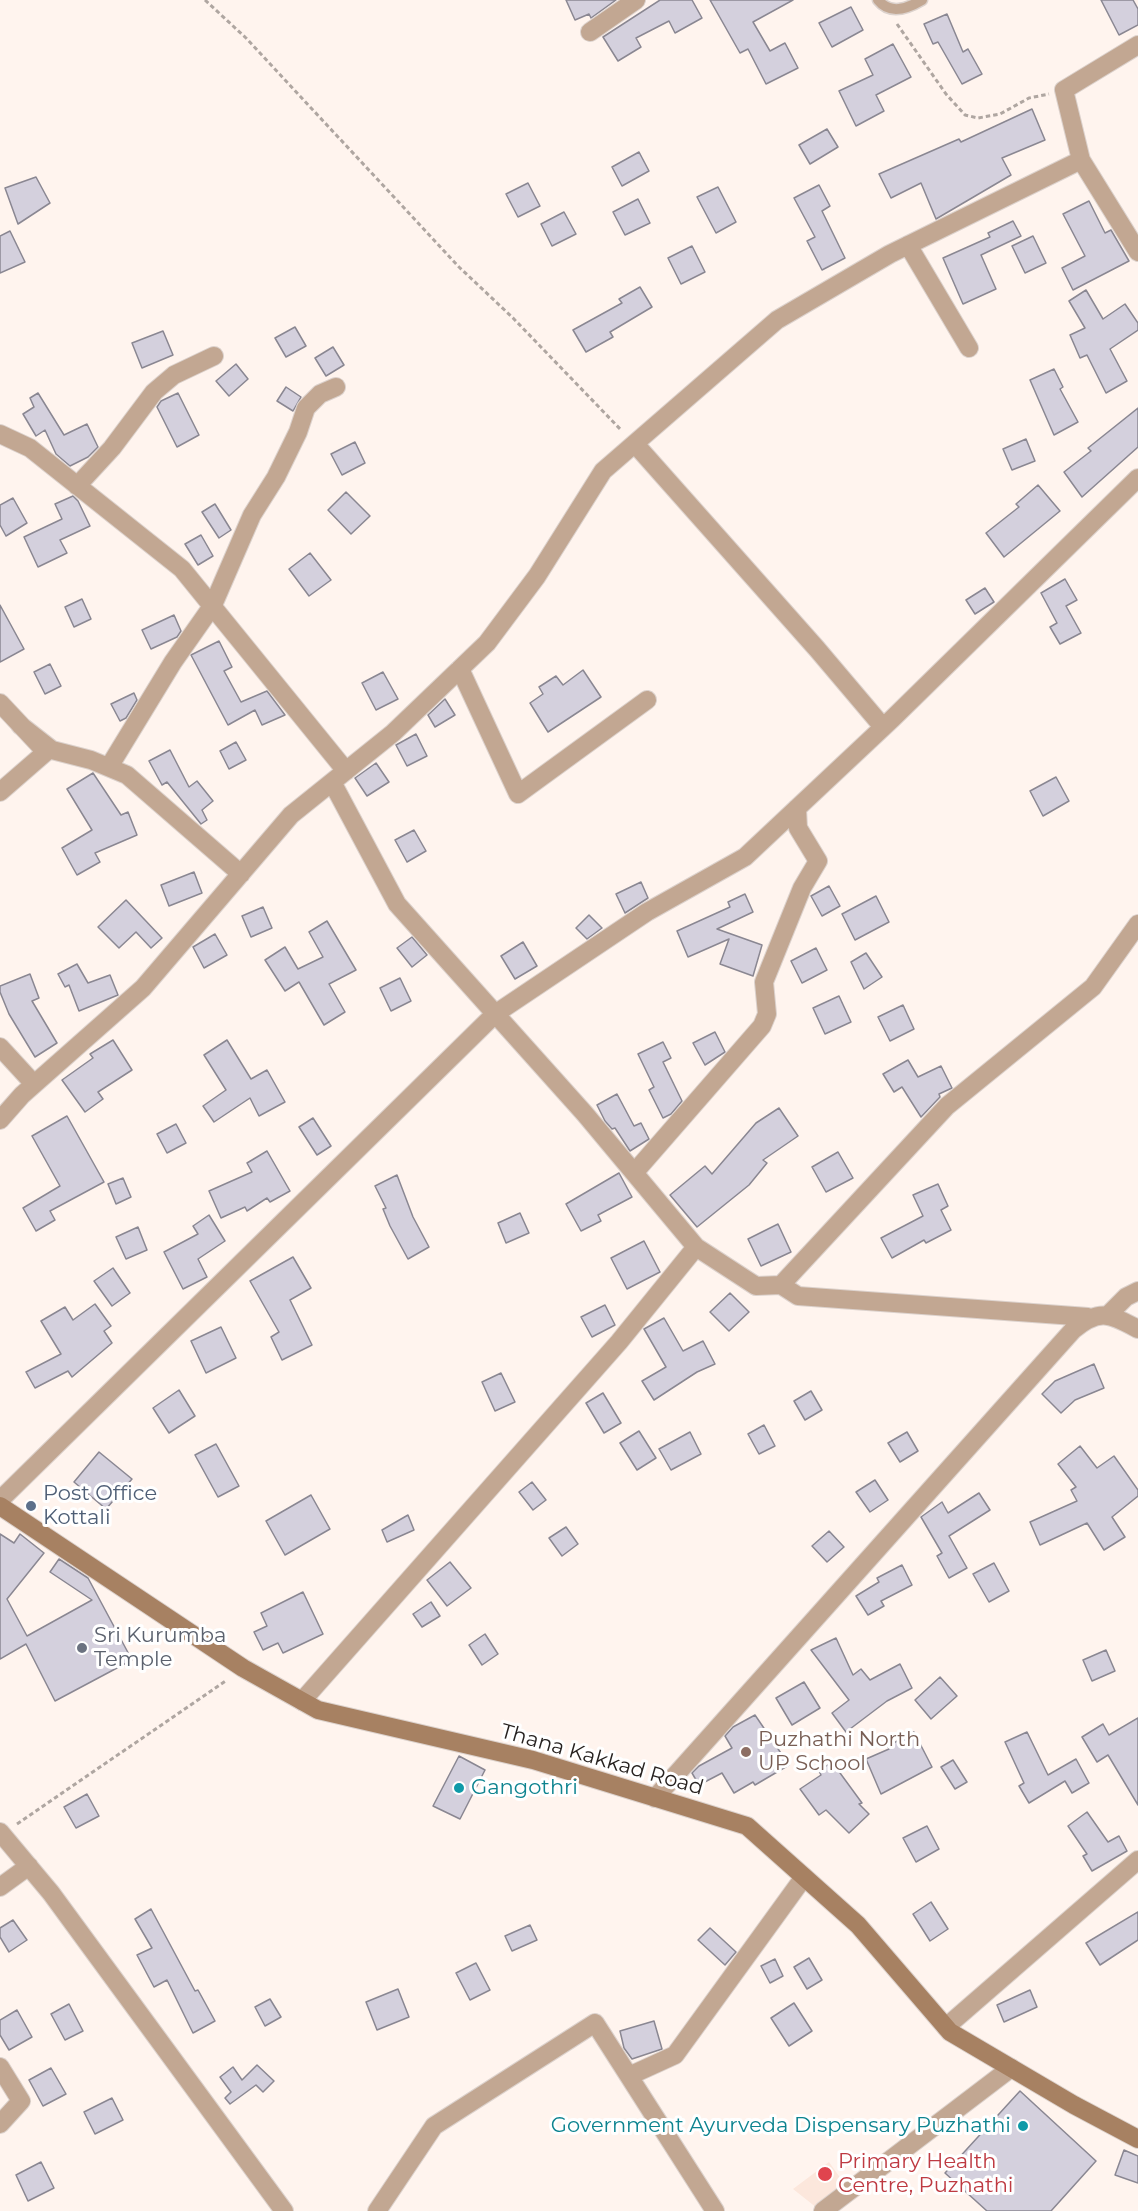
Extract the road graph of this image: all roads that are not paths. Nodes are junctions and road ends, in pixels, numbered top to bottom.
1 (636, 0) edge
2 (922, 0) edge
3 (880, 3) edge
4 (590, 32) dead end
5 (1138, 45) edge
6 (1081, 160) junction
7 (908, 245) junction
8 (1138, 252) edge
9 (969, 348) dead end
10 (214, 356) dead end
11 (336, 387) dead end
12 (0, 434) edge
13 (636, 445) junction
14 (1138, 478) edge
15 (77, 486) junction
16 (213, 605) junction
17 (460, 669) junction
18 (647, 700) dead end
19 (0, 703) edge
20 (20, 725) junction
21 (883, 728) junction
22 (109, 767) junction
23 (339, 777) junction
24 (0, 792) edge
25 (797, 808) junction
26 (241, 874) junction
27 (1138, 924) edge
28 (495, 1014) junction
29 (0, 1047) edge
30 (34, 1084) junction
31 (0, 1120) edge
32 (634, 1173) junction
33 (696, 1247) junction
34 (781, 1285) junction
35 (1138, 1290) edge
36 (1109, 1314) junction
37 (1088, 1317) junction
38 (1138, 1329) edge
39 (0, 1500) edge
40 (0, 1506) edge
41 (302, 1701) junction
42 (655, 1798) junction
43 (1, 1833) edge
44 (1138, 1860) edge
45 (29, 1866) junction
46 (804, 1877) junction
47 (0, 1887) edge
48 (946, 2027) junction
49 (0, 2067) edge
50 (1011, 2068) junction
51 (629, 2076) junction
52 (0, 2124) edge
53 (1138, 2139) edge
54 (284, 2211) edge
55 (377, 2211) edge
56 (715, 2211) edge
57 (823, 2211) edge

1 - 4 street
2 - 3 lane
5 - 6 street
6 - 7 street
6 - 8 street
7 - 9 street
7 - 13 street
10 - 15 street
11 - 16 street
12 - 15 street
13 - 17 street
13 - 21 street
14 - 21 street
15 - 16 street
16 - 22 street
16 - 23 street
17 - 18 street
17 - 23 street
19 - 20 street
20 - 22 street
20 - 24 street
21 - 25 street
22 - 26 street
23 - 26 street
23 - 28 street
25 - 28 street
25 - 32 street
26 - 30 street
27 - 34 street
28 - 32 street
28 - 39 street
29 - 30 street
30 - 31 street
32 - 33 street
33 - 34 street
33 - 41 street
34 - 37 street
35 - 36 street
36 - 37 street
36 - 38 street
37 - 42 street
40 - 41 main road, Thana Kakkad Road
41 - 42 main road, Thana Kakkad Road
42 - 46 main road, Thana Kakkad Road
43 - 45 street
44 - 48 street
45 - 47 street
45 - 54 street
46 - 48 main road, Thana Kakkad Road
46 - 51 street
48 - 50 main road, Thana Kakkad Road
49 - 52 street
50 - 53 main road, Thana Kakkad Road
50 - 57 street
51 - 55 street
51 - 56 street

